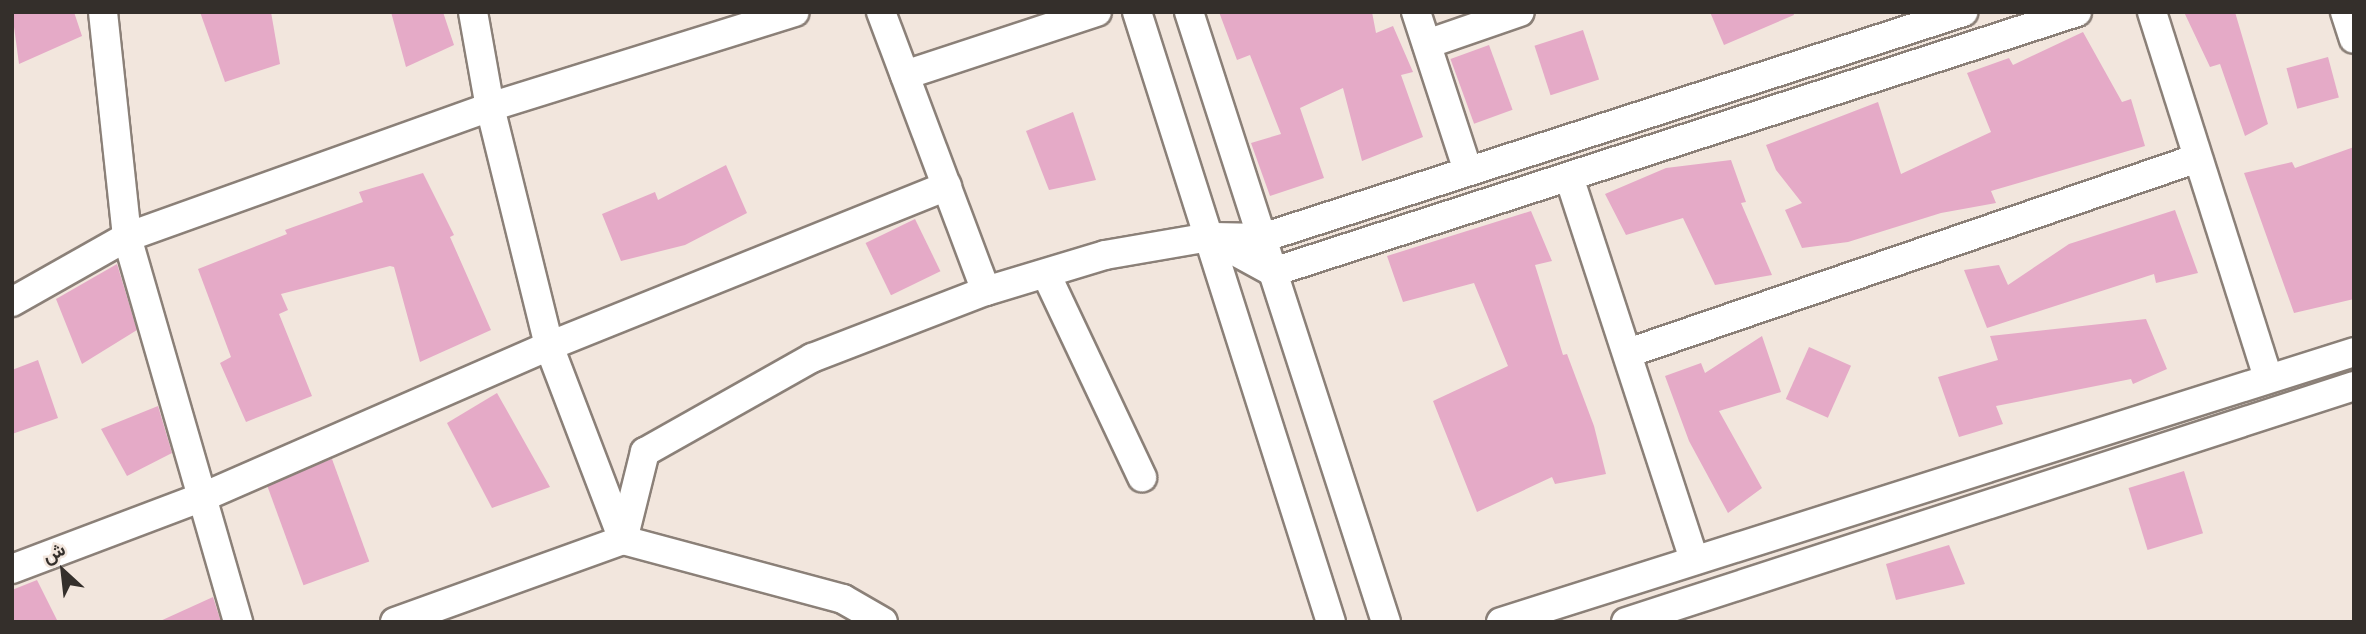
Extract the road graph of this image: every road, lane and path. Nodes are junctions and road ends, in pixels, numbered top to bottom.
1 (103, 12) edge
2 (473, 12) edge
3 (795, 12) edge
4 (881, 12) edge
5 (1097, 12) edge
6 (1137, 12) edge
7 (1189, 12) edge
8 (1416, 12) edge
9 (1520, 12) edge
10 (1964, 12) edge
11 (2077, 12) edge
12 (2152, 12) edge
13 (2345, 12) edge
14 (2354, 39) edge
15 (1427, 44) junction
16 (905, 75) junction
17 (490, 107) junction
18 (2198, 158) junction
19 (1468, 172) junction
20 (1569, 177) junction
21 (947, 186) junction
22 (127, 237) junction
23 (1209, 237) junction
24 (1262, 238) junction
25 (1273, 272) junction
26 (1046, 274) junction
27 (986, 292) junction
28 (12, 302) edge
29 (549, 346) junction
30 (2354, 352) edge
31 (1628, 353) junction
32 (2268, 378) junction
33 (2354, 386) edge
34 (1142, 477) dead end
35 (203, 498) junction
36 (623, 540) junction
37 (1694, 560) junction
38 (12, 569) edge
39 (238, 622) edge
40 (395, 622) edge
41 (883, 622) edge
42 (1331, 622) edge
43 (1386, 622) edge
44 (1501, 622) edge
45 (1626, 622) edge

1 - 22 street
2 - 17 street
3 - 17 street
4 - 16 street
5 - 16 street
6 - 23 street
7 - 24 street
8 - 15 street
9 - 15 street
10 - 19 street
11 - 20 street
12 - 18 street
13 - 14 street
15 - 19 street
16 - 21 street
17 - 22 street
17 - 29 street
18 - 31 street
18 - 32 street
19 - 24 street
20 - 25 street
20 - 31 street
21 - 27 street
21 - 29 street
22 - 28 street
22 - 35 street
23 - 24 street
23 - 25 street
23 - 26 street
23 - 42 street
24 - 25 street
25 - 43 street
26 - 27 street
26 - 34 street
27 - 36 street
29 - 35 street
29 - 36 street
30 - 32 street
31 - 37 street
32 - 37 street
33 - 45 street
35 - 38 street
35 - 39 street
36 - 40 street
36 - 41 street
37 - 44 street

